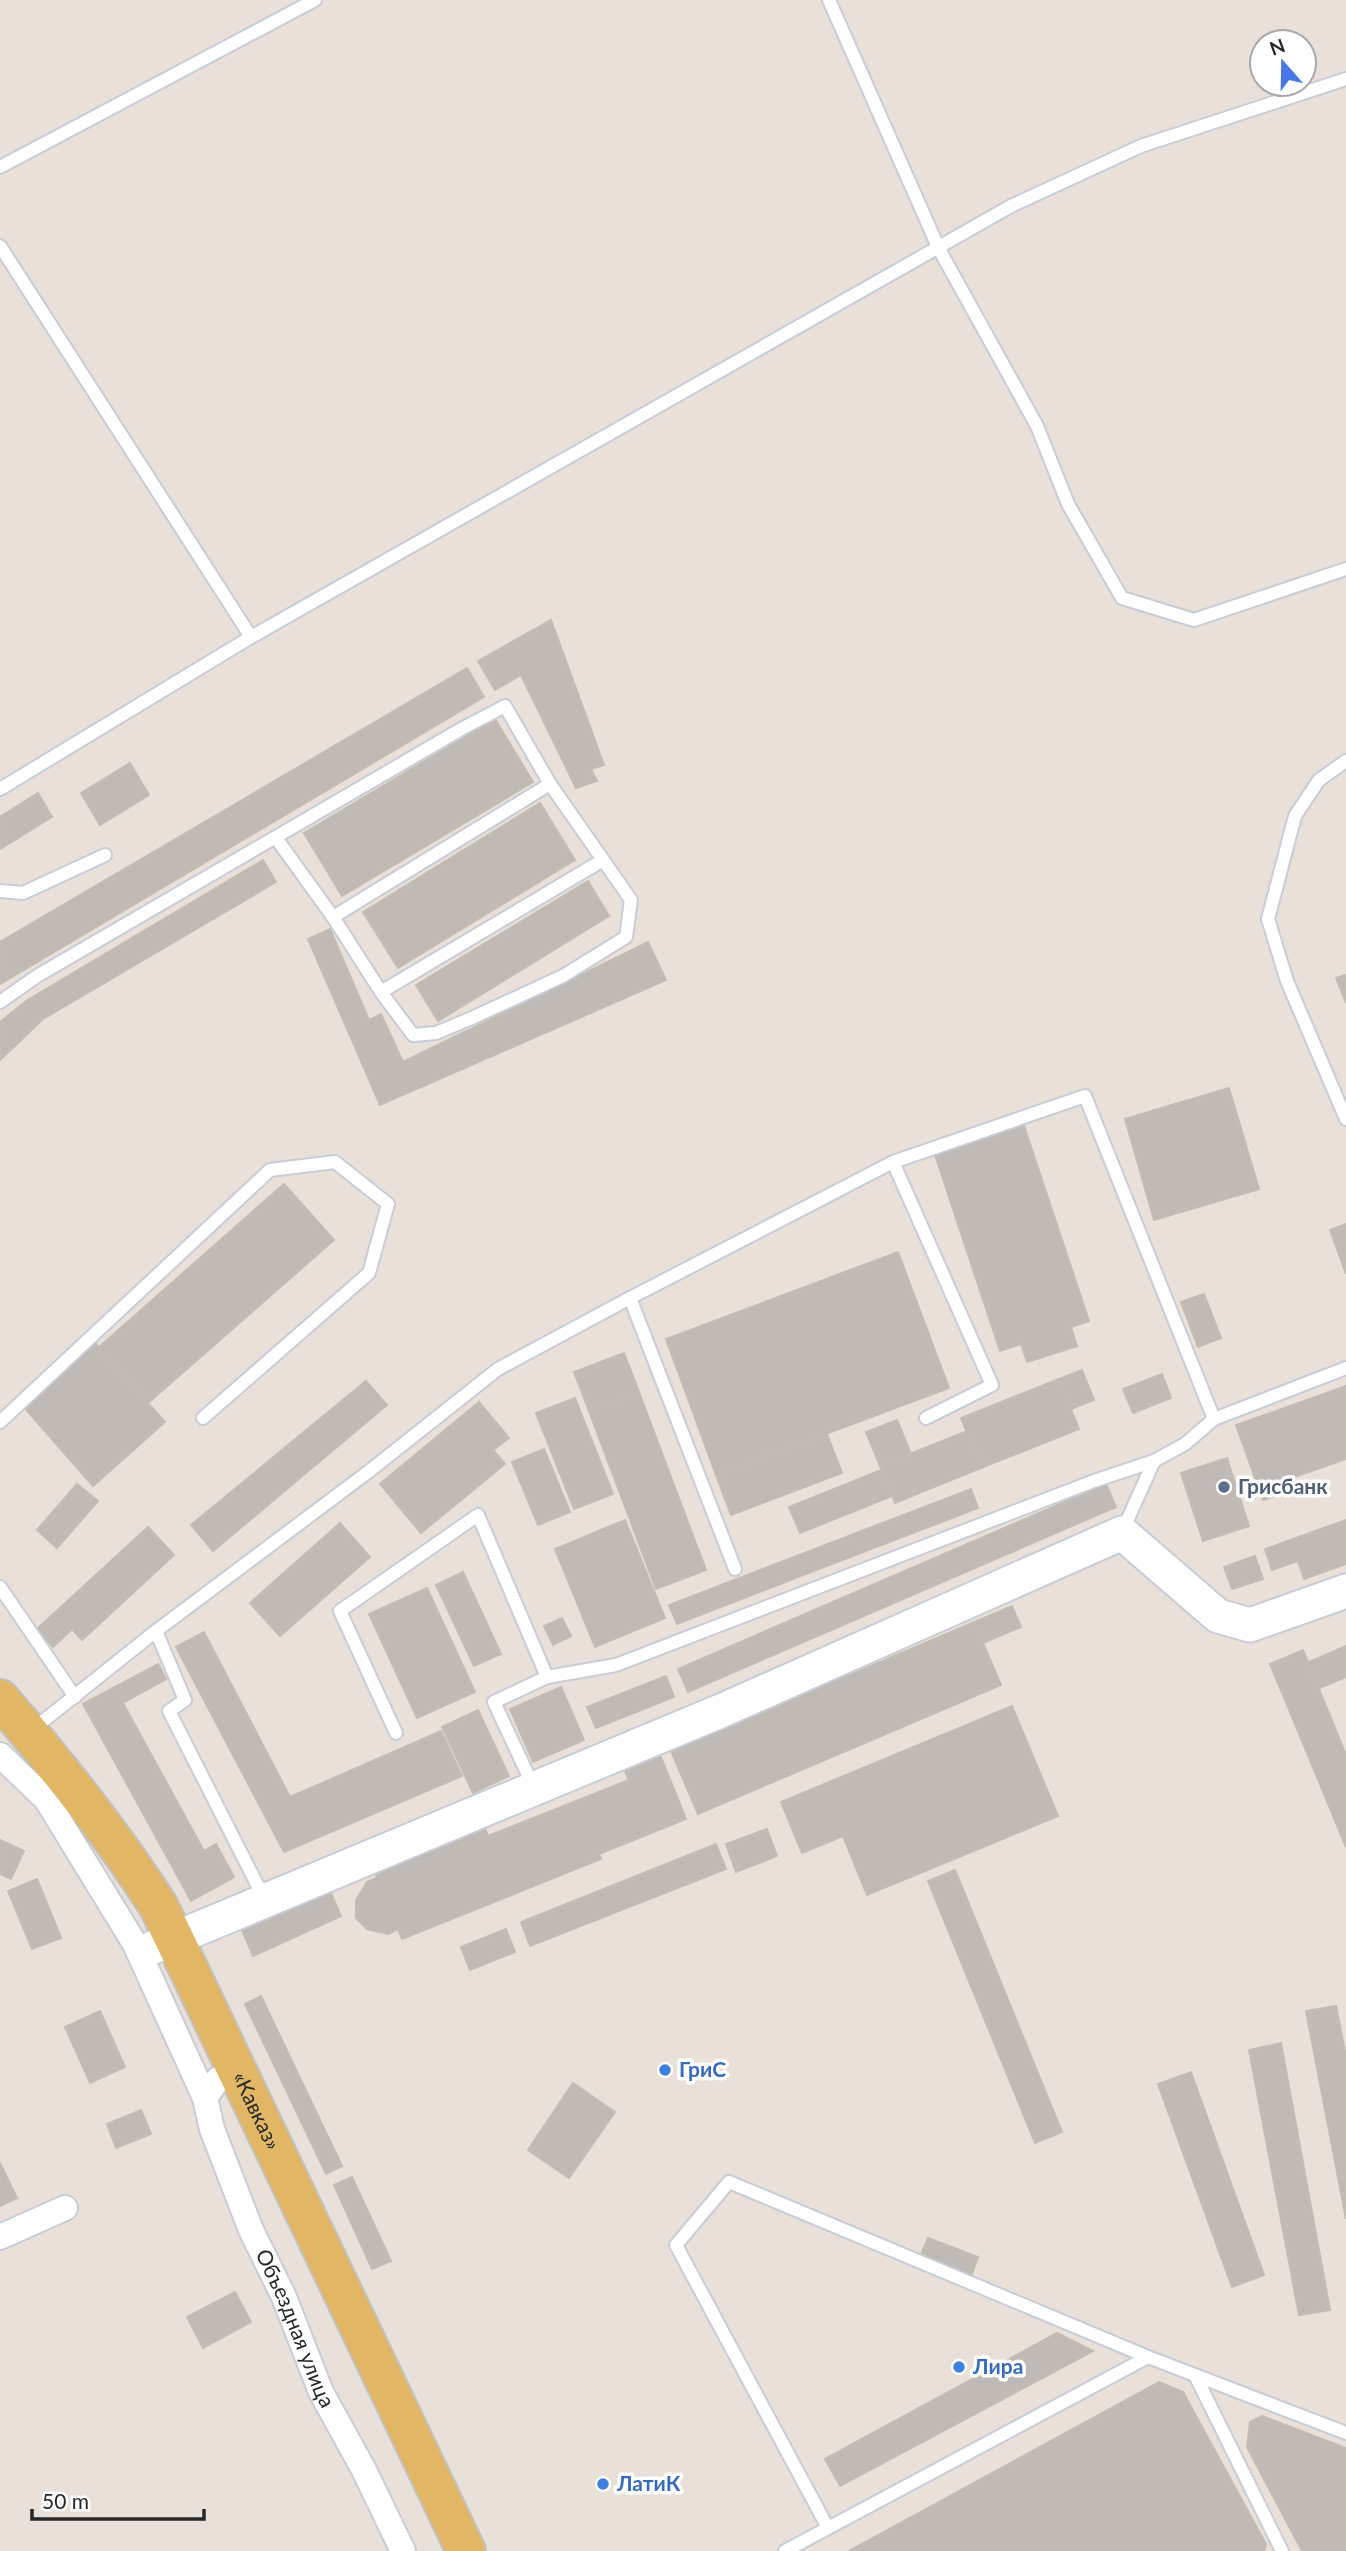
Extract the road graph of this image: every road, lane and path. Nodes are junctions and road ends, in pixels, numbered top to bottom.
1 (315, 0) edge
2 (829, 0) edge
3 (1346, 79) edge
4 (0, 167) edge
5 (0, 246) edge
6 (939, 249) junction
7 (1346, 569) edge
8 (251, 637) junction
9 (1346, 761) edge
10 (550, 784) junction
11 (0, 789) edge
12 (276, 838) junction
13 (105, 855) dead end
14 (603, 860) junction
15 (0, 891) edge
16 (334, 917) junction
17 (381, 992) junction
18 (0, 1002) edge
19 (1346, 1119) edge
20 (893, 1162) junction
21 (630, 1298) junction
22 (1346, 1368) edge
23 (203, 1418) dead end
24 (926, 1418) dead end
25 (1214, 1419) junction
26 (0, 1422) edge
27 (1154, 1461) junction
28 (1122, 1532) junction
29 (735, 1569) dead end
30 (0, 1587) edge
31 (1346, 1591) edge
32 (156, 1631) junction
33 (547, 1677) junction
34 (75, 1697) junction
35 (0, 1699) edge
36 (396, 1733) dead end
37 (10, 1739) edge
38 (534, 1788) junction
39 (265, 1901) junction
40 (165, 1942) junction
41 (211, 2089) junction
42 (65, 2208) dead end
43 (0, 2237) edge
44 (1148, 2357) junction
45 (1195, 2375) junction
46 (1346, 2433) edge
47 (828, 2528) junction
48 (403, 2551) edge
49 (444, 2551) edge
50 (466, 2551) edge
51 (785, 2551) edge
52 (1282, 2551) edge

1 - 4 lane
2 - 6 lane
3 - 6 lane
5 - 8 lane
6 - 7 lane
6 - 8 lane
8 - 11 lane
9 - 19 lane
10 - 12 lane
10 - 14 lane
10 - 16 lane
12 - 16 lane
12 - 18 lane
13 - 15 lane
14 - 17 lane
14 - 17 lane
16 - 17 lane
20 - 21 lane
20 - 24 lane
20 - 25 lane
21 - 29 lane
21 - 32 lane
22 - 25 lane
23 - 26 lane
25 - 27 lane
27 - 28 lane
27 - 33 lane
28 - 31 street
28 - 38 street
30 - 34 lane
32 - 34 lane
32 - 39 lane
33 - 36 lane
33 - 38 lane
34 - 37 lane
35 - 37 main road, «Кавказ»
37 - 40 main road, «Кавказ»
37 - 41 street, Объездная улица
38 - 39 street
39 - 40 street
40 - 41 main road, «Кавказ»
40 - 50 main road, «Кавказ»
41 - 48 street, Объездная улица
41 - 49 main road, «Кавказ»
42 - 43 street
44 - 45 lane
44 - 47 lane
44 - 47 lane
45 - 46 lane
45 - 52 lane
47 - 51 lane

